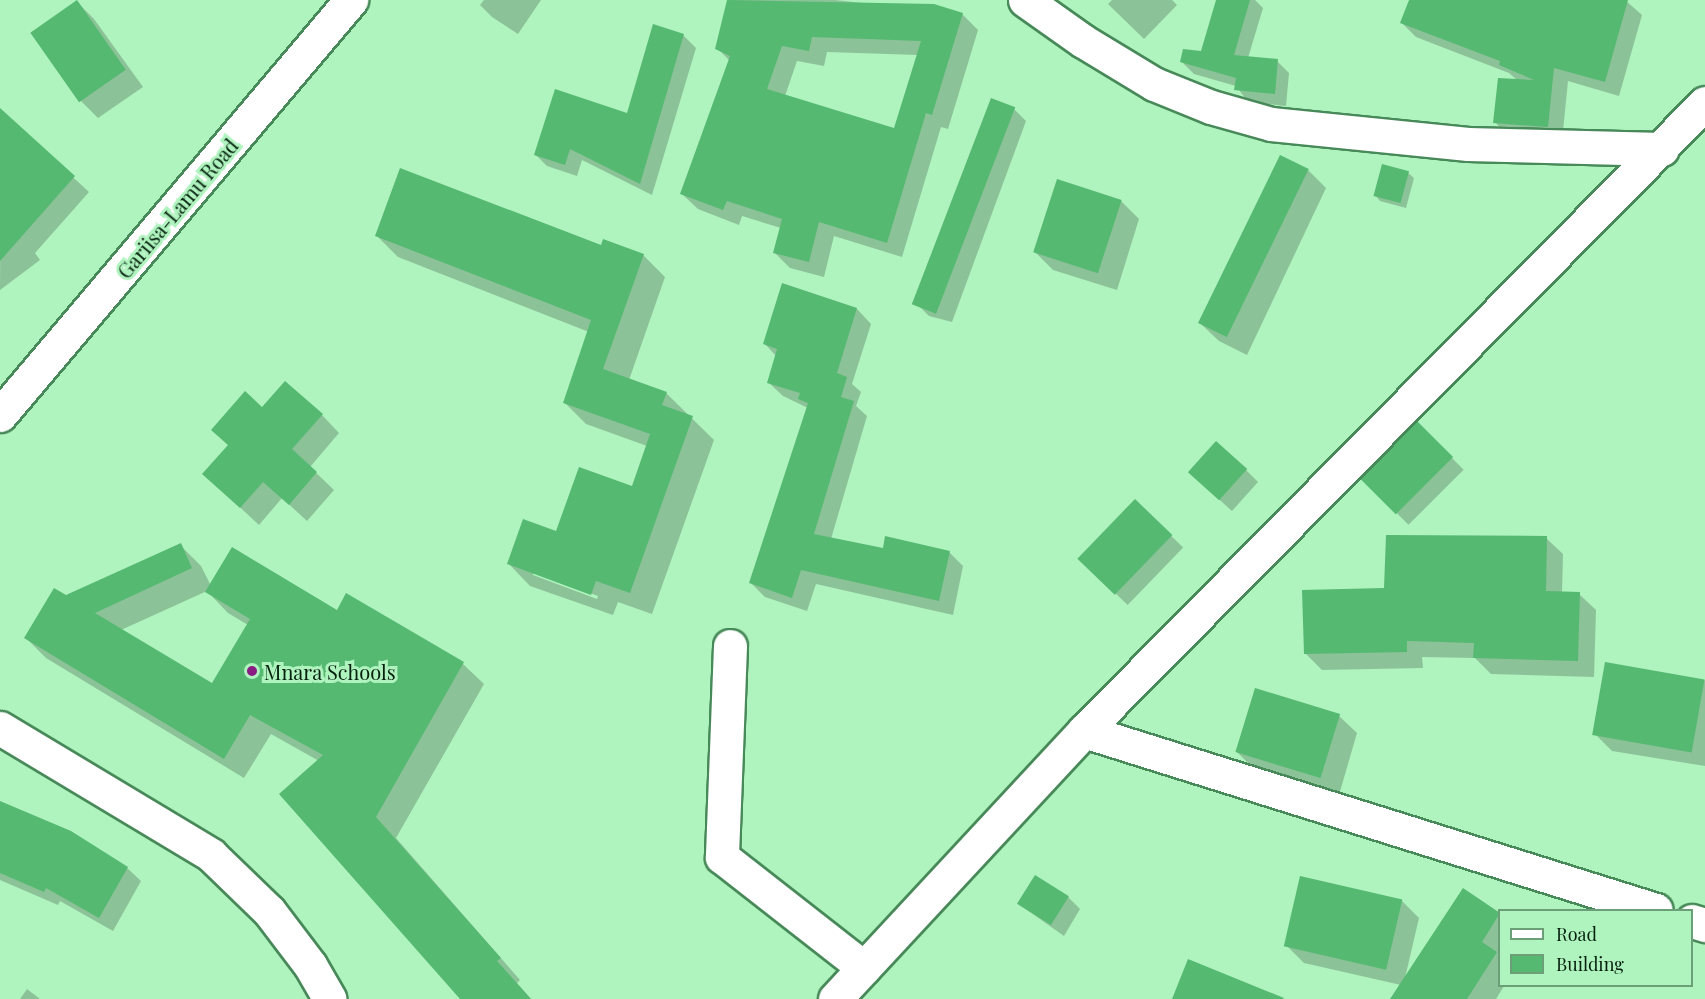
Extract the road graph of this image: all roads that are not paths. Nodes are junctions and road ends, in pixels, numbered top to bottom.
1 (351, 0) edge
2 (1025, 0) edge
3 (1705, 103) edge
4 (1662, 149) junction
5 (0, 414) edge
6 (730, 646) dead end
7 (0, 728) edge
8 (1084, 731) junction
9 (1653, 909) edge
10 (864, 968) junction
11 (330, 999) edge
12 (836, 999) edge

1 - 5 street, Gariisa-Lamu Road
2 - 4 street
3 - 4 street
4 - 8 street
6 - 10 street
7 - 11 street
8 - 9 street
8 - 10 street
10 - 12 street

